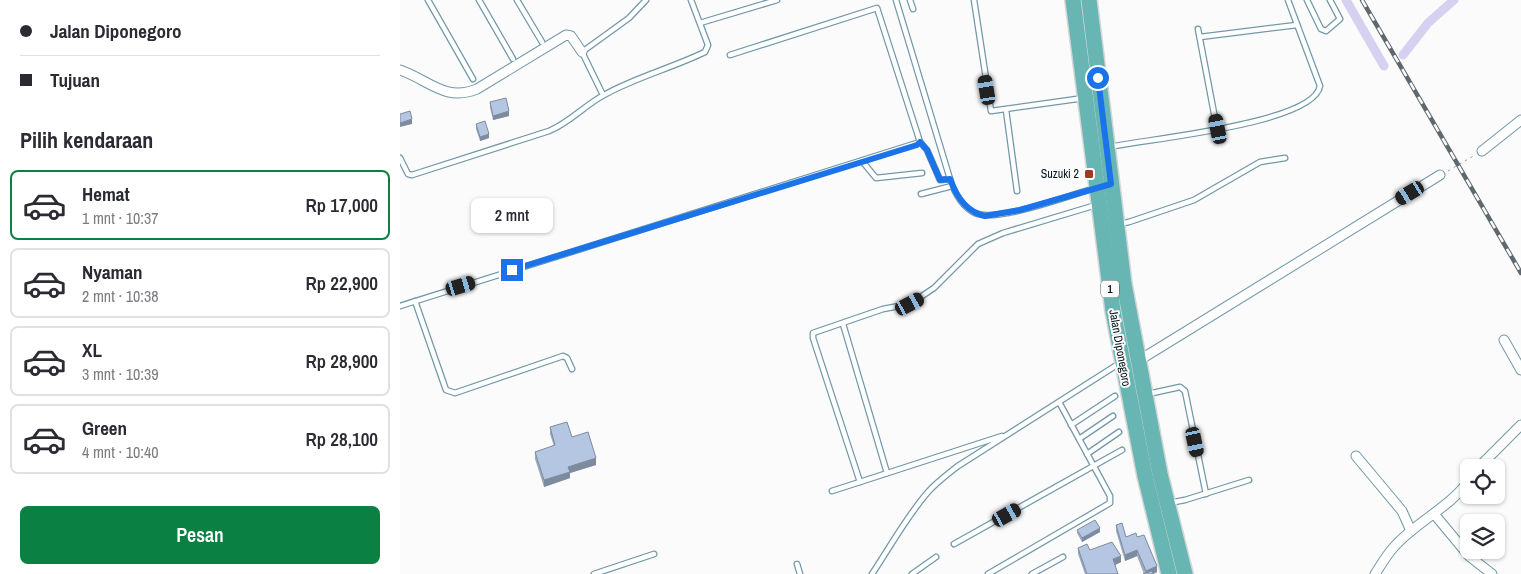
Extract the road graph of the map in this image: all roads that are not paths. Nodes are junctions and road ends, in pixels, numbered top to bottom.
1 (428, 0) edge
2 (479, 0) edge
3 (517, 0) edge
4 (646, 0) edge
5 (692, 0) edge
6 (777, 0) edge
7 (896, 0) edge
8 (910, 0) edge
9 (974, 0) edge
10 (1073, 0) edge
11 (1089, 0) edge
12 (1288, 0) edge
13 (1307, 0) edge
14 (1330, 0) edge
15 (913, 9) dead end
16 (700, 23) junction
17 (1297, 25) junction
18 (1198, 29) dead end
19 (1200, 37) junction
20 (542, 42) dead end
21 (582, 52) junction
22 (730, 55) dead end
23 (513, 60) dead end
24 (400, 70) edge
25 (473, 79) dead end
26 (603, 95) junction
27 (1086, 98) junction
28 (1006, 110) junction
29 (1521, 120) edge
30 (1218, 129) junction
31 (920, 142) junction
32 (1107, 148) junction
33 (1092, 150) junction
34 (1482, 151) road end
35 (400, 158) edge
36 (1285, 158) dead end
37 (862, 161) junction
38 (922, 173) dead end
39 (1440, 175) road end
40 (950, 179) junction
41 (1111, 184) junction
42 (952, 186) junction
43 (1096, 187) junction
44 (1017, 191) dead end
45 (921, 194) dead end
46 (1106, 203) junction
47 (1115, 224) junction
48 (415, 301) junction
49 (400, 306) edge
50 (843, 324) junction
51 (1504, 340) dead end
52 (1138, 361) junction
53 (1122, 362) junction
54 (572, 369) dead end
55 (1521, 370) edge
56 (1144, 394) junction
57 (1115, 396) dead end
58 (1059, 402) junction
59 (1113, 416) dead end
60 (1071, 425) junction
61 (1521, 425) edge
62 (1119, 432) dead end
63 (1011, 433) junction
64 (1079, 439) junction
65 (1122, 450) dead end
66 (1087, 454) junction
67 (1356, 456) dead end
68 (1487, 459) edge
69 (1094, 467) junction
70 (887, 473) junction
71 (1160, 474) junction
72 (1145, 476) junction
73 (1249, 480) dead end
74 (860, 482) junction
75 (832, 491) dead end
76 (1460, 493) edge
77 (1206, 494) junction
78 (1168, 503) junction
79 (1435, 514) junction
80 (1411, 531) junction
81 (954, 544) dead end
82 (654, 554) dead end
83 (936, 557) dead end
84 (1063, 557) dead end
85 (797, 564) dead end
86 (594, 574) edge
87 (800, 574) edge
88 (872, 574) edge
89 (912, 574) edge
90 (988, 574) edge
91 (1032, 574) edge
92 (1169, 574) edge
93 (1185, 574) edge
94 (1376, 574) edge
95 (1492, 574) edge

1 - 25 lane
2 - 23 lane
3 - 20 lane
4 - 21 lane
5 - 16 lane
6 - 16 lane
7 - 40 lane
8 - 15 lane
9 - 28 lane
10 - 27 highway, Jalan Diponegoro / 1
11 - 32 highway, Jalan Diponegoro / 1
12 - 17 lane
13 - 14 lane
16 - 26 lane
17 - 19 lane
17 - 30 lane
18 - 19 lane
19 - 30 lane
21 - 24 street
21 - 26 lane
22 - 31 lane
26 - 35 lane
27 - 28 lane
27 - 33 highway, Jalan Diponegoro / 1
28 - 44 lane
29 - 34 street
30 - 32 lane
31 - 37 lane
31 - 40 lane
32 - 33 lane
32 - 41 highway, Jalan Diponegoro / 1
33 - 43 highway, Jalan Diponegoro / 1
36 - 47 lane
37 - 38 lane
37 - 48 lane
39 - 52 street
40 - 42 lane
41 - 43 lane
41 - 46 highway, Jalan Diponegoro / 1
42 - 43 lane
42 - 45 lane
43 - 46 highway, Jalan Diponegoro / 1
46 - 47 highway, Jalan Diponegoro / 1
46 - 50 lane
46 - 53 highway, Jalan Diponegoro / 1
47 - 52 highway, Jalan Diponegoro / 1
48 - 49 lane
48 - 54 lane
50 - 70 lane
50 - 74 lane
51 - 55 street
52 - 56 highway, Jalan Diponegoro / 1
53 - 58 lane
53 - 72 highway, Jalan Diponegoro / 1
56 - 71 highway, Jalan Diponegoro / 1
56 - 77 lane
57 - 60 lane
58 - 60 lane
58 - 63 lane
59 - 64 lane
60 - 64 lane
61 - 68 street
62 - 66 lane
63 - 70 lane
63 - 88 lane
64 - 66 lane
65 - 69 lane
66 - 69 lane
67 - 80 street
69 - 81 lane
69 - 90 lane
70 - 74 lane
71 - 72 highway
71 - 78 highway, Jalan Diponegoro / 1
72 - 92 highway, Jalan Diponegoro / 1
73 - 77 lane
74 - 75 lane
76 - 79 street
77 - 78 lane
78 - 93 highway, Jalan Diponegoro / 1
79 - 80 street
79 - 95 street
80 - 94 street
82 - 86 lane
83 - 89 lane
84 - 91 lane
85 - 87 lane

